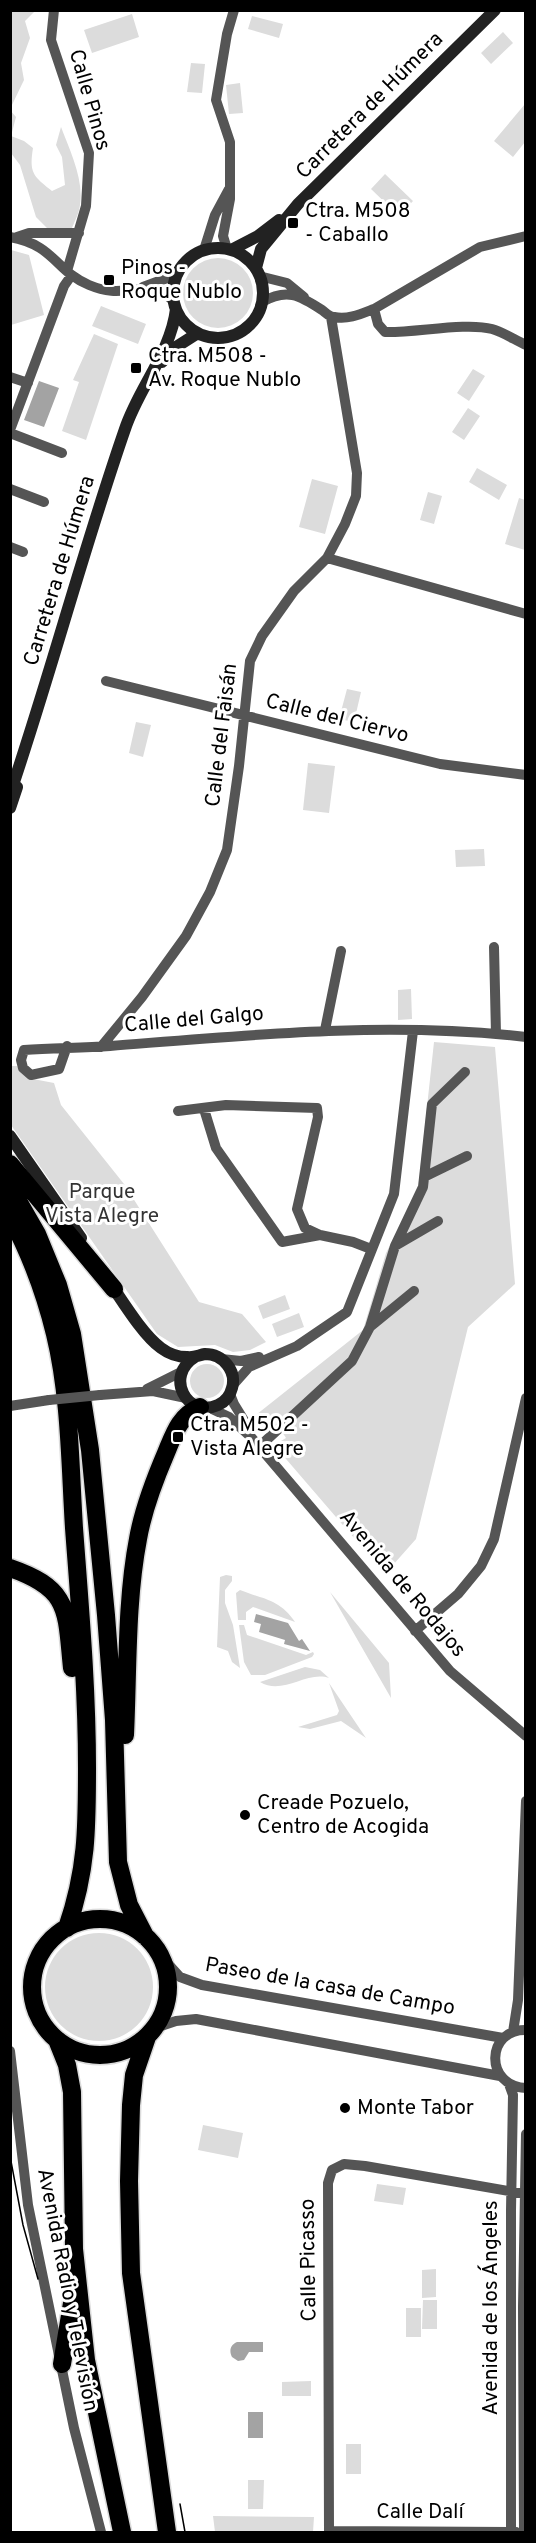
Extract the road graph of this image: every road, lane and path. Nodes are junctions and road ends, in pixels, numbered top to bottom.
1 (54, 10) edge
2 (234, 10) edge
3 (495, 10) edge
4 (230, 186) junction
5 (298, 204) junction
6 (79, 233) junction
7 (525, 236) edge
8 (13, 237) edge
9 (204, 250) junction
10 (229, 250) junction
11 (258, 272) junction
12 (69, 273) junction
13 (178, 274) junction
14 (132, 292) junction
15 (262, 302) junction
16 (311, 303) junction
17 (175, 305) junction
18 (374, 309) junction
19 (331, 317) junction
20 (198, 333) junction
21 (525, 345) edge
22 (10, 377) edge
23 (28, 383) junction
24 (140, 396) junction
25 (10, 432) edge
26 (62, 453) dead end
27 (10, 489) edge
28 (44, 502) dead end
29 (10, 548) edge
30 (23, 552) dead end
31 (327, 558) junction
32 (525, 614) edge
33 (106, 681) dead end
34 (244, 716) junction
35 (37, 717) junction
36 (525, 775) edge
37 (10, 794) edge
38 (10, 808) edge
39 (494, 947) dead end
40 (341, 951) dead end
41 (325, 1030) junction
42 (413, 1031) junction
43 (496, 1034) junction
44 (525, 1037) edge
45 (67, 1046) junction
46 (101, 1047) junction
47 (465, 1072) dead end
48 (204, 1108) junction
49 (178, 1110) dead end
50 (10, 1136) edge
51 (467, 1156) dead end
52 (10, 1164) edge
53 (426, 1176) junction
54 (10, 1187) edge
55 (10, 1215) edge
56 (438, 1221) dead end
57 (320, 1235) junction
58 (395, 1246) junction
59 (371, 1249) junction
60 (114, 1289) junction
61 (414, 1292) dead end
62 (370, 1327) junction
63 (297, 1346) junction
64 (195, 1357) junction
65 (221, 1359) junction
66 (181, 1372) junction
67 (232, 1389) junction
68 (143, 1391) junction
69 (525, 1398) edge
70 (49, 1400) junction
71 (10, 1401) edge
72 (198, 1404) junction
73 (10, 1406) edge
74 (260, 1446) junction
75 (10, 1568) edge
76 (416, 1631) junction
77 (525, 1736) edge
78 (525, 1801) edge
79 (87, 1824) junction
80 (118, 1836) junction
81 (67, 1928) junction
82 (145, 1936) junction
83 (161, 1956) junction
84 (525, 2030) edge
85 (513, 2032) junction
86 (151, 2033) junction
87 (503, 2038) junction
88 (57, 2040) junction
89 (10, 2051) edge
90 (500, 2076) junction
91 (509, 2084) junction
92 (525, 2088) edge
93 (525, 2134) edge
94 (511, 2192) junction
95 (525, 2194) edge
96 (524, 2277) edge
97 (76, 2283) junction
98 (524, 2354) edge
99 (62, 2364) junction
100 (101, 2532) edge
101 (122, 2532) edge
102 (167, 2532) edge
103 (329, 2532) edge
104 (511, 2532) edge
105 (525, 2532) edge

1 - 6 street, Calle Pinos
2 - 4 street
3 - 5 main road, Carretera de Húmera
4 - 9 street
4 - 10 street
5 - 10 main road
5 - 11 main road
6 - 8 street
6 - 12 street, Calle Pinos
7 - 18 street
8 - 12 street
9 - 10 main road
9 - 13 main road
10 - 11 main road
11 - 15 main road
11 - 16 street
12 - 14 street
12 - 23 street, Calle Pinos
13 - 14 street
13 - 17 main road
14 - 17 street
15 - 16 street
15 - 20 main road
16 - 19 street
17 - 20 main road
17 - 24 main road
18 - 19 street
18 - 21 street
19 - 31 street, Calle del Faisán
20 - 24 main road
22 - 23 street
23 - 25 street, Calle Pinos
24 - 35 main road, Carretera de Húmera
25 - 26 street
27 - 28 street
29 - 30 street
31 - 32 street
31 - 34 street, Calle del Faisán
33 - 34 street, Calle del Ciervo
34 - 36 street, Calle del Ciervo
34 - 46 street, Calle del Faisán
35 - 37 main road, Carretera de Húmera
35 - 38 main road
39 - 43 street
40 - 41 street
41 - 42 street, Calle del Galgo
41 - 46 street, Calle del Galgo
42 - 43 street, Calle del Galgo
42 - 59 street
43 - 44 street, Calle del Galgo
45 - 45 street, Calle del Galgo
45 - 46 street, Calle del Galgo
47 - 53 street
48 - 49 street
48 - 57 street
48 - 57 street
50 - 60 main road
51 - 53 street
52 - 60 highway
53 - 58 street
54 - 80 highway
55 - 79 highway
56 - 58 street
57 - 59 street
58 - 62 street
59 - 63 street
60 - 64 main road
61 - 62 street
62 - 74 street
63 - 65 street
63 - 67 street
64 - 65 main road
64 - 66 main road
65 - 67 main road
66 - 68 street, Avenida de Rodajos
66 - 72 main road
67 - 72 main road
67 - 74 street, Avenida de Rodajos
68 - 70 street, Avenida de Rodajos, bridge
68 - 72 street, Avenida de Rodajos
69 - 76 street
70 - 71 street, Avenida de Rodajos
70 - 73 street, Avenida de Rodajos
72 - 74 street, Avenida de Rodajos
72 - 80 highway
74 - 76 street, Avenida de Rodajos
75 - 79 highway
76 - 77 street, Avenida de Rodajos
78 - 85 street
79 - 81 highway
80 - 82 highway
81 - 82 highway
81 - 88 highway
82 - 83 highway
83 - 86 highway
83 - 87 street, Paseo de la casa de Campo
84 - 85 street
85 - 87 street
86 - 88 highway
86 - 90 street
86 - 102 highway
87 - 90 street
88 - 97 highway
89 - 99 street, Avenida Radio y Televisión
90 - 91 street
91 - 92 street
91 - 94 street, Avenida de los Ángeles
93 - 95 street, Avenida de los Ángeles
94 - 95 street
94 - 103 street, Calle Picasso
94 - 104 street, Avenida de los Ángeles
95 - 96 street, Avenida de los Ángeles
96 - 98 street, Avenida de los Ángeles
97 - 99 highway
97 - 101 highway
98 - 105 street, Avenida de los Ángeles
99 - 100 street, Avenida Radio y Televisión
103 - 104 street, Calle Dalí
104 - 105 street, Calle Dalí

